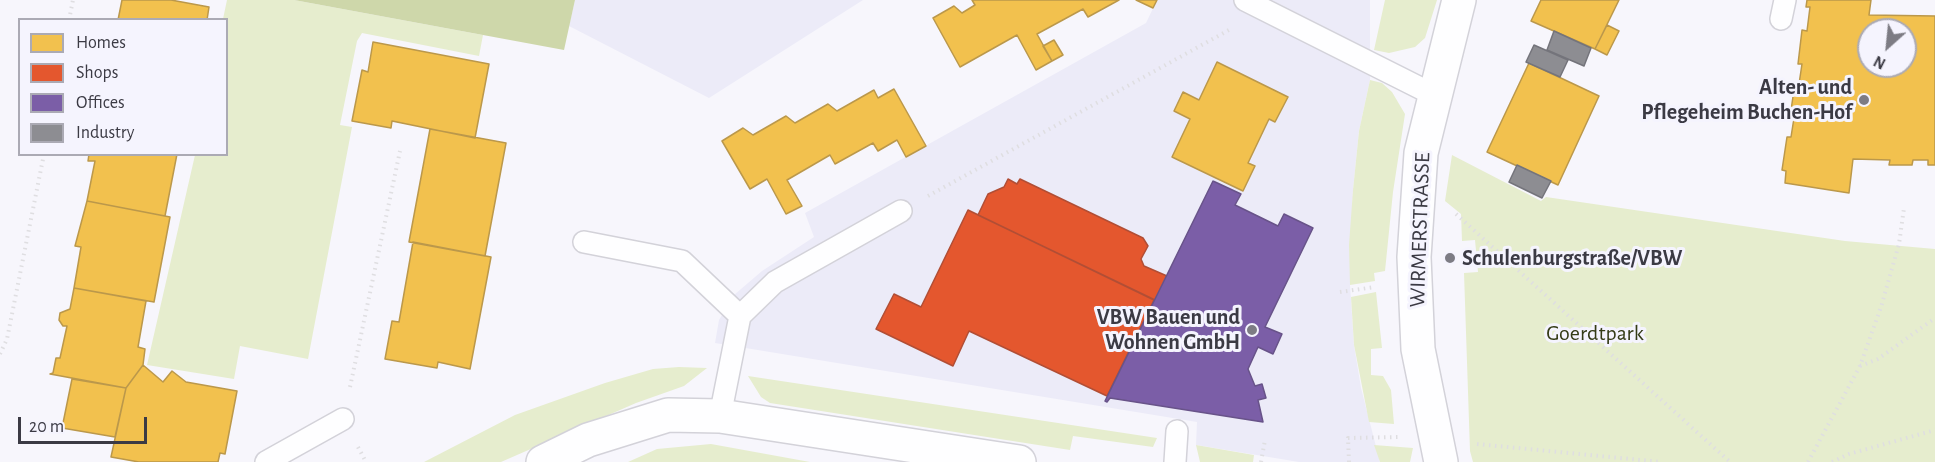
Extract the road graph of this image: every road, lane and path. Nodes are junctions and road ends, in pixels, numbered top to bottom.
1 (73, 0) edge
2 (1459, 0) edge
3 (1248, 2) edge
4 (69, 18) edge
5 (1434, 95) junction
6 (400, 151) dead end
7 (44, 156) edge
8 (1418, 205) junction
9 (1904, 208) dead end
10 (901, 211) joint
11 (584, 242) dead end
12 (1375, 287) dead end
13 (1340, 292) dead end
14 (740, 316) junction
15 (1935, 318) edge
16 (0, 354) edge
17 (1860, 366) junction
18 (720, 416) junction
19 (343, 418) joint
20 (1935, 430) edge
21 (1177, 431) dead end
22 (1265, 440) dead end
23 (1438, 452) edge
24 (998, 460) edge
25 (266, 462) edge
26 (543, 462) edge
27 (1175, 462) edge
28 (1261, 462) edge
29 (1349, 462) edge
30 (1661, 462) edge
31 (1730, 462) edge
32 (1808, 462) edge
33 (1832, 462) edge

1 - 4 path
2 - 5 street, WIRMERSTRASSE
3 - 5 lane
3 - 10 path
5 - 8 street, WIRMERSTRASSE
6 - 19 path
7 - 16 path
8 - 23 street, WIRMERSTRASSE
8 - 31 path
9 - 17 path
10 - 14 lane
11 - 14 lane
12 - 13 path
14 - 18 lane
15 - 17 path
17 - 32 path
18 - 24 street
18 - 26 street
19 - 25 lane
20 - 33 path
21 - 27 lane
22 - 28 path
23 - 29 path
23 - 30 path

